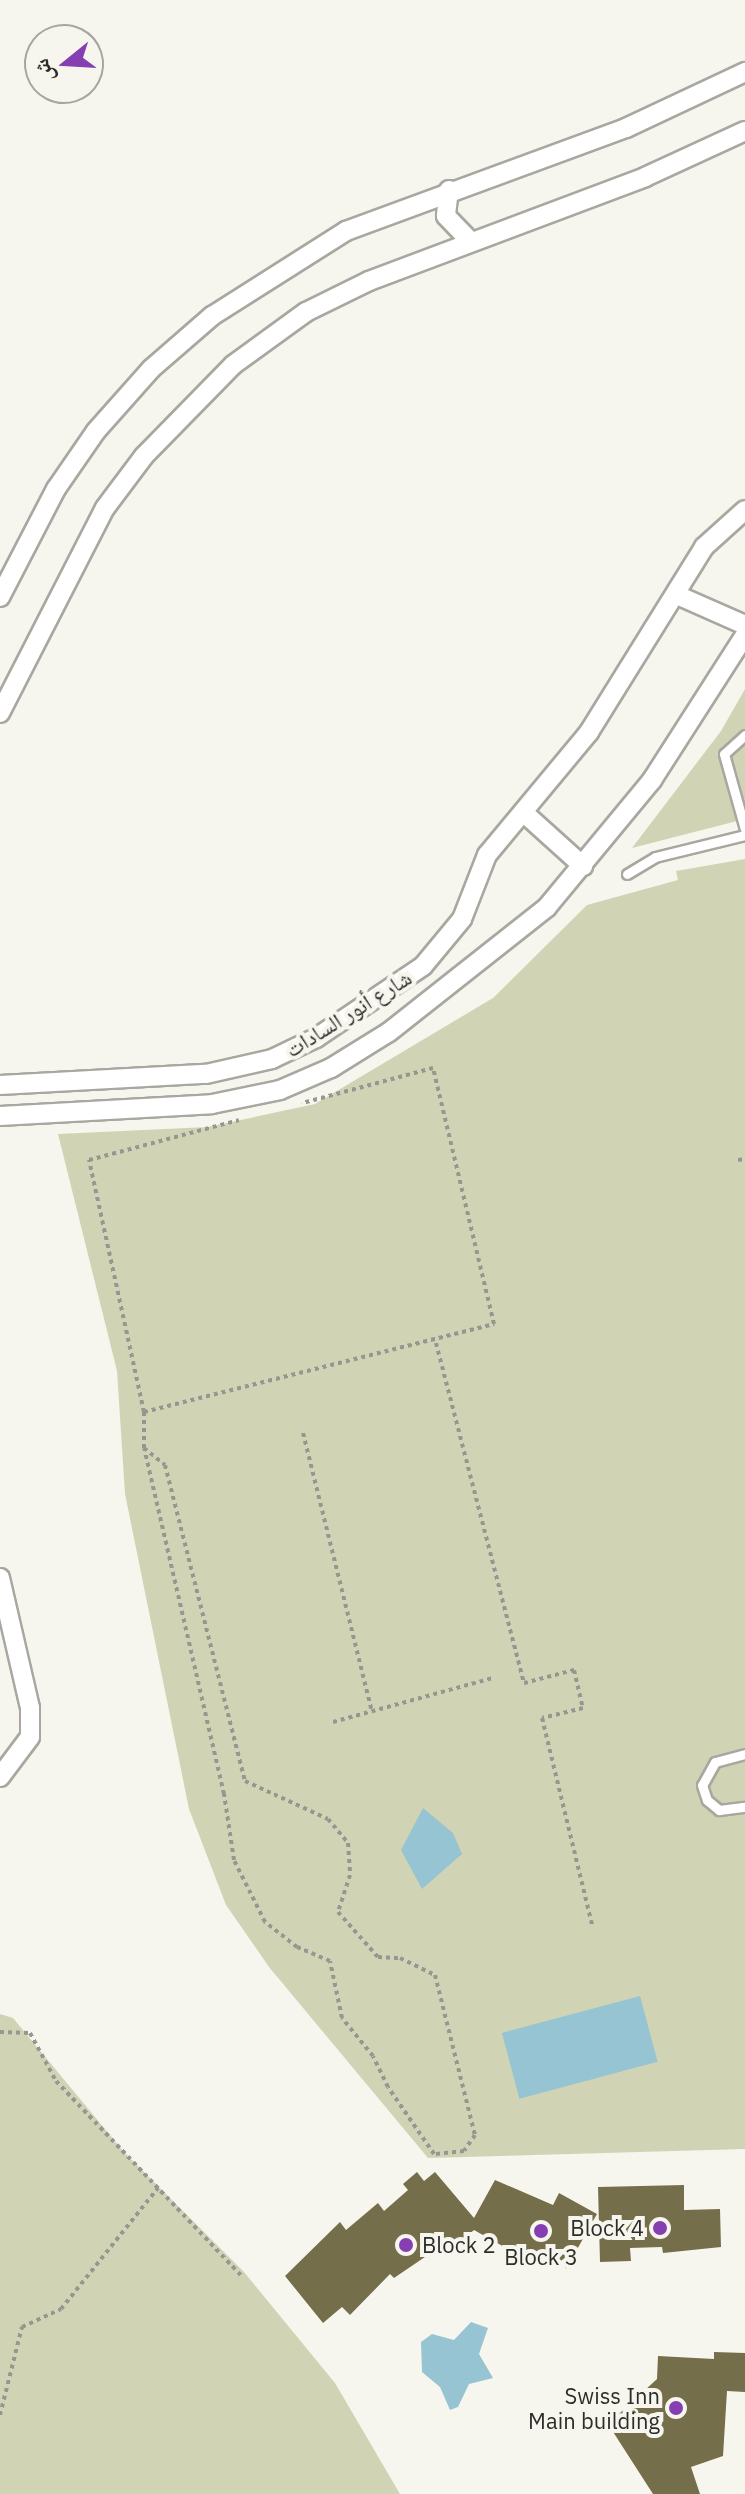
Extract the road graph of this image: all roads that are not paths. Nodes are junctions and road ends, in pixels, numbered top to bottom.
1 (745, 72) edge
2 (745, 131) edge
3 (449, 190) junction
4 (469, 240) junction
5 (745, 510) edge
6 (677, 595) junction
7 (0, 597) edge
8 (745, 625) edge
9 (745, 635) edge
10 (0, 713) edge
11 (745, 735) edge
12 (523, 812) junction
13 (745, 832) edge
14 (583, 866) junction
15 (627, 874) dead end
16 (0, 1085) edge
17 (0, 1116) edge
18 (0, 1578) edge
19 (745, 1754) edge
20 (0, 1777) edge
21 (745, 1807) edge

1 - 3 street
2 - 4 street
3 - 4 street
3 - 7 street
4 - 10 street
5 - 6 street, شارع أنور السادات
6 - 8 street
6 - 12 street, شارع أنور السادات
9 - 14 street, شارع أنور السادات
11 - 13 lane
12 - 14 street
12 - 16 street, شارع أنور السادات
13 - 15 lane
14 - 17 street, شارع أنور السادات
18 - 20 street
19 - 21 lane

